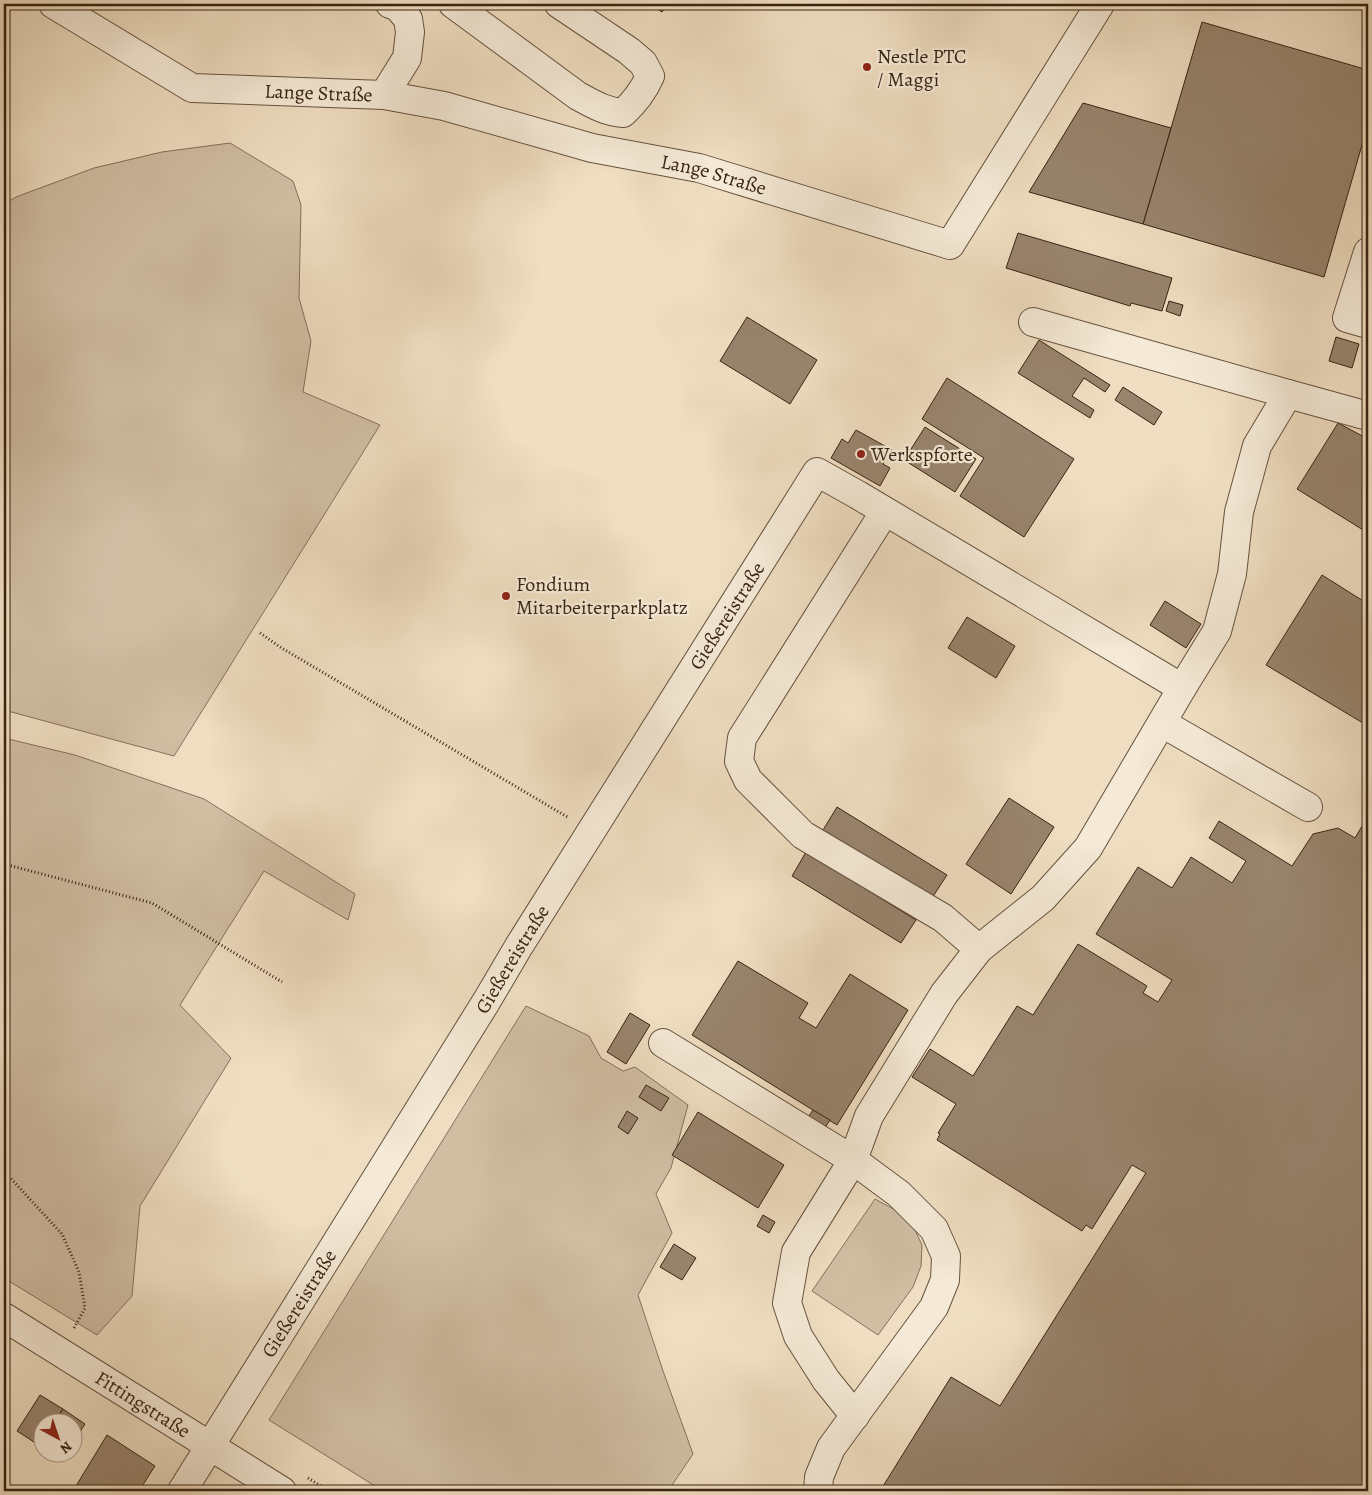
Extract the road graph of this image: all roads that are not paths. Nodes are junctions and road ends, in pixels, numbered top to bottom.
1 (53, 4) edge
2 (453, 4) edge
3 (560, 4) edge
4 (1100, 4) edge
5 (407, 9) edge
6 (384, 95) junction
7 (1368, 252) edge
8 (1033, 322) dead end
9 (1368, 324) edge
10 (1288, 394) junction
11 (1368, 416) edge
12 (884, 511) junction
13 (1182, 688) junction
14 (1162, 723) junction
15 (1308, 807) dead end
16 (979, 949) junction
17 (663, 1044) dead end
18 (853, 1160) junction
19 (4, 1317) edge
20 (855, 1416) junction
21 (209, 1446) junction
22 (182, 1491) edge
23 (282, 1491) edge
24 (818, 1491) edge

1 - 6 street, Lange Straße
2 - 3 street
4 - 6 street, Lange Straße
5 - 6 street
7 - 9 street
8 - 10 street
10 - 11 street
10 - 13 street
12 - 13 street
12 - 16 street
12 - 21 street, Gießereistraße
13 - 14 street
14 - 15 street
14 - 16 street
16 - 18 street
17 - 18 street
18 - 20 street
18 - 20 street
19 - 21 street, Fittingstraße
20 - 24 street
21 - 22 street, Gießereistraße
21 - 23 street, Fittingstraße

